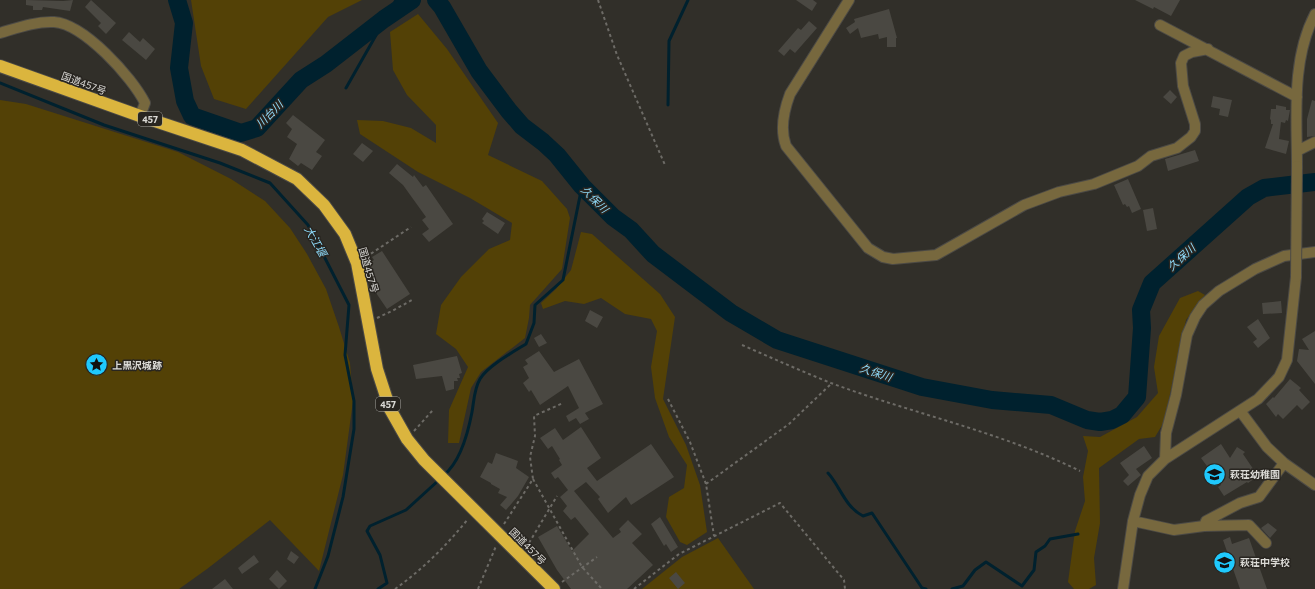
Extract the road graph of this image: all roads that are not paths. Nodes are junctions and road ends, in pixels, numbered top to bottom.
1 (848, 0) edge
2 (1315, 14) edge
3 (1160, 25) dead end
4 (0, 33) edge
5 (1208, 49) junction
6 (0, 66) edge
7 (1297, 97) junction
8 (140, 116) junction
9 (1315, 142) edge
10 (1297, 151) junction
11 (1315, 252) edge
12 (1241, 412) junction
13 (1165, 459) junction
14 (1284, 463) junction
15 (1315, 485) edge
16 (1133, 521) junction
17 (1204, 526) junction
18 (1266, 543) dead end
19 (553, 589) edge
20 (1123, 589) edge

1 - 5 street
2 - 7 street
3 - 5 street
4 - 8 street
5 - 7 street
6 - 8 highway, 国道457号 / 457
7 - 10 street
8 - 19 highway, 国道457号 / 457
9 - 10 street
10 - 12 street, bridge
11 - 13 street
12 - 13 street
12 - 14 street
13 - 16 street
14 - 15 street
14 - 17 street
16 - 17 street
16 - 20 street
17 - 18 street

